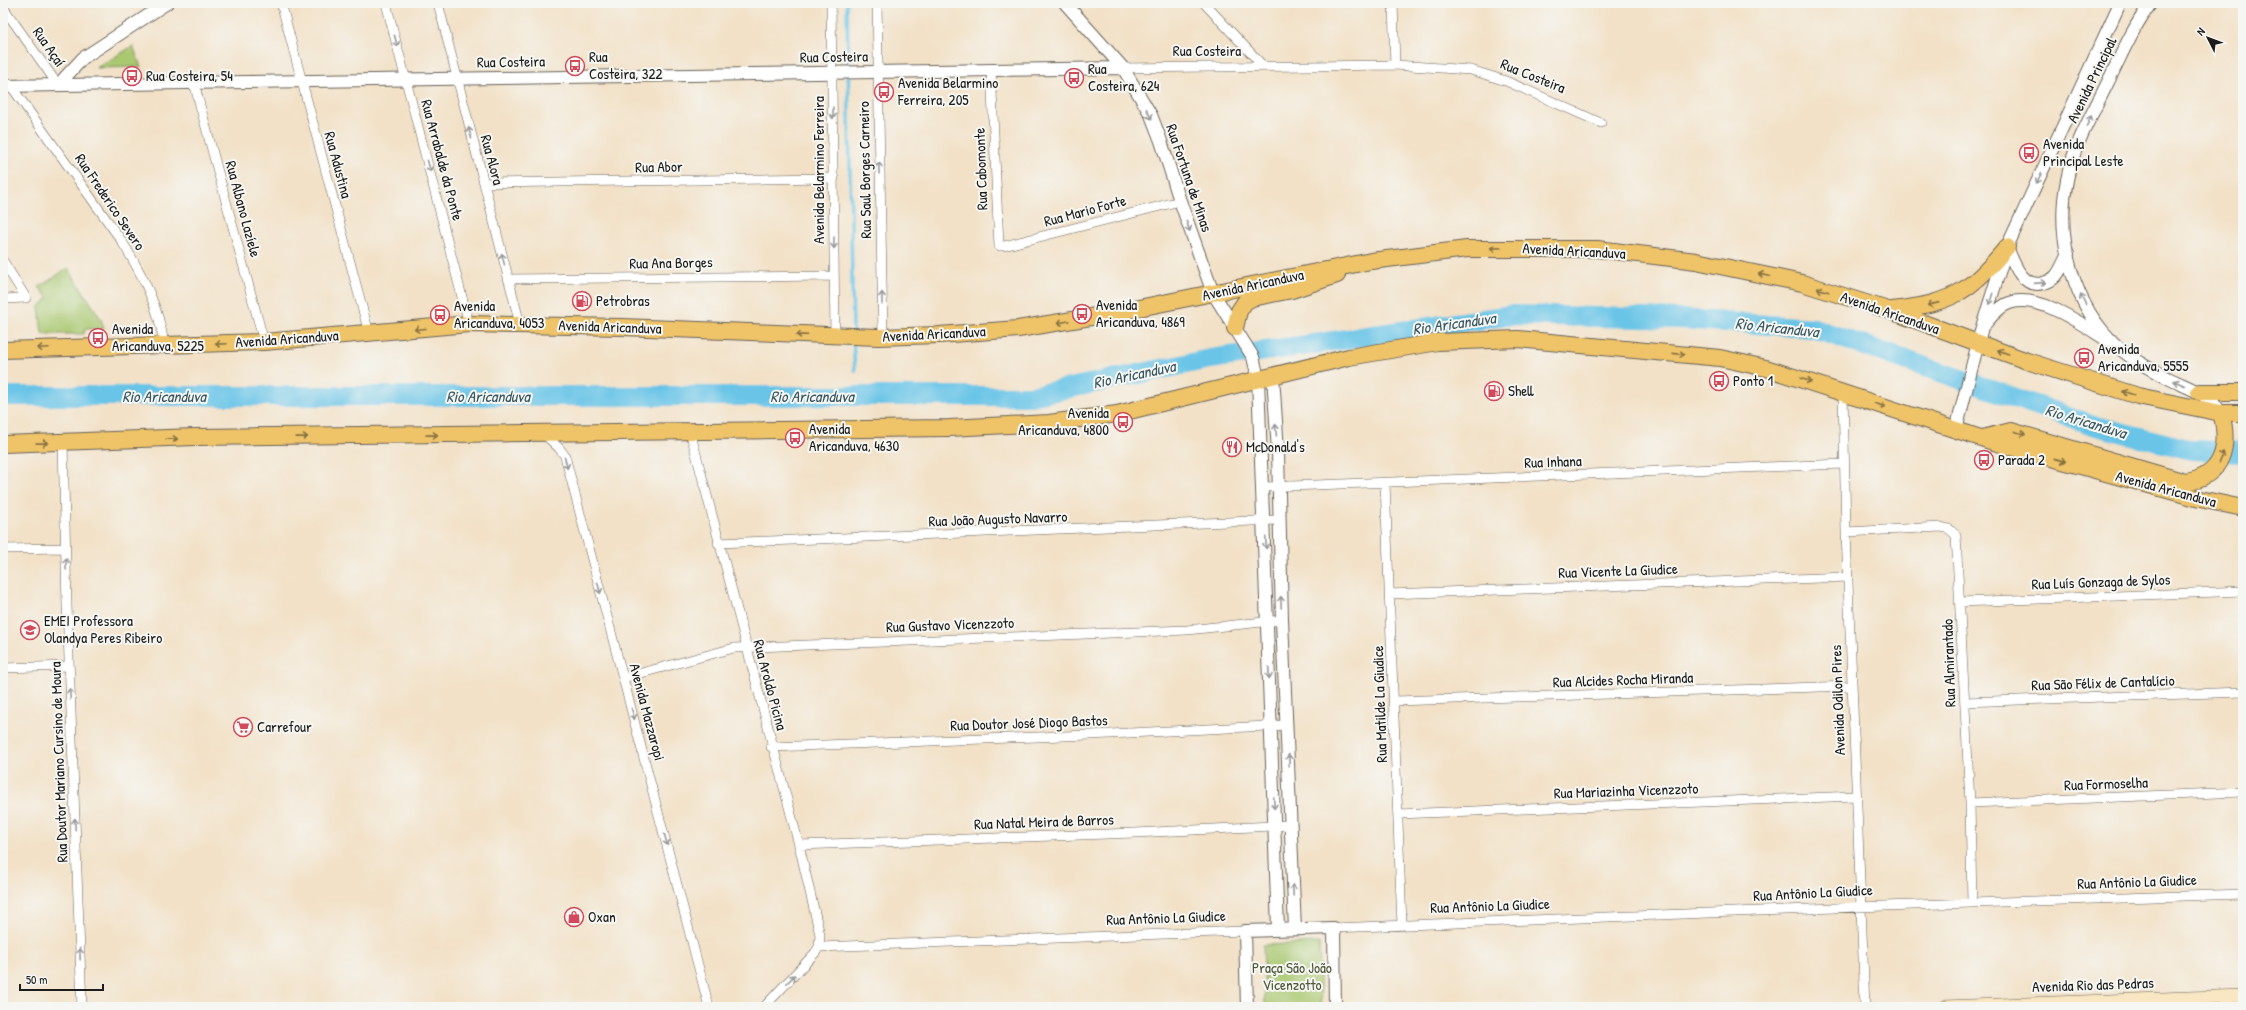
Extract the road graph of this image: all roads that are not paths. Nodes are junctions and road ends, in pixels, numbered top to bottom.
1 (168, 3) edge
2 (282, 3) edge
3 (386, 3) edge
4 (438, 3) edge
5 (831, 3) edge
6 (876, 3) edge
7 (1065, 3) edge
8 (1204, 3) edge
9 (1393, 3) edge
10 (2120, 3) edge
11 (2151, 3) edge
12 (3, 7) edge
13 (1394, 65) junction
14 (1262, 66) junction
15 (1123, 68) junction
16 (991, 69) junction
17 (872, 72) junction
18 (839, 73) junction
19 (406, 79) junction
20 (456, 79) junction
21 (301, 82) junction
22 (194, 83) junction
23 (58, 85) junction
24 (7, 86) edge
25 (1601, 123) dead end
26 (834, 178) junction
27 (484, 183) junction
28 (1180, 201) junction
29 (998, 244) joint
30 (2007, 247) junction
31 (2068, 254) junction
32 (3, 261) edge
33 (1355, 264) junction
34 (833, 276) junction
35 (508, 279) junction
36 (1213, 293) junction
37 (3, 299) edge
38 (1888, 310) junction
39 (469, 324) junction
40 (520, 324) junction
41 (1235, 328) junction
42 (1982, 328) junction
43 (369, 333) junction
44 (838, 336) junction
45 (881, 337) junction
46 (264, 342) junction
47 (164, 346) junction
48 (2117, 346) junction
49 (3, 350) edge
50 (1977, 350) junction
51 (1266, 376) junction
52 (1843, 392) junction
53 (2199, 392) junction
54 (2243, 392) edge
55 (2243, 413) edge
56 (2222, 418) junction
57 (1956, 430) junction
58 (690, 431) junction
59 (543, 433) junction
60 (1982, 438) junction
61 (64, 443) junction
62 (3, 444) edge
63 (1844, 464) junction
64 (1385, 482) junction
65 (1279, 486) junction
66 (1263, 487) junction
67 (2243, 508) edge
68 (1279, 520) junction
69 (1265, 521) junction
70 (1846, 532) junction
71 (718, 543) junction
72 (65, 548) junction
73 (3, 549) edge
74 (1848, 577) junction
75 (2243, 590) edge
76 (1389, 594) junction
77 (1960, 602) junction
78 (1282, 620) junction
79 (1268, 622) junction
80 (746, 647) junction
81 (69, 666) junction
82 (3, 668) edge
83 (623, 678) junction
84 (1852, 686) junction
85 (2243, 692) edge
86 (1395, 701) junction
87 (1965, 702) junction
88 (1287, 725) junction
89 (1271, 727) junction
90 (771, 747) junction
91 (2243, 792) edge
92 (1856, 796) junction
93 (1970, 803) junction
94 (1398, 814) junction
95 (1291, 825) junction
96 (1275, 826) junction
97 (799, 844) junction
98 (2243, 894) edge
99 (1972, 903) junction
100 (1859, 908) junction
101 (1402, 926) junction
102 (1334, 928) junction
103 (1278, 929) junction
104 (1294, 929) junction
105 (1245, 931) junction
106 (819, 947) junction
107 (2243, 996) edge
108 (2144, 1003) edge
109 (82, 1007) edge
110 (709, 1007) edge
111 (764, 1007) edge
112 (1247, 1007) edge
113 (1335, 1007) edge
114 (1865, 1007) edge
115 (1944, 1007) edge

1 - 23 street
2 - 21 street, Rua Adustina
3 -> 19 street, Rua Arrabalde da Ponte
4 - 20 street, Rua Alora
5 - 18 street, Avenida Belarmino Ferreira
6 - 17 street, Rua Saul Borges Carneiro
7 - 15 street, Rua Fortuna de Minas
8 - 14 street
9 - 13 street
10 -> 30 street, Avenida Principal
31 -> 11 street, Avenida Principal
12 - 23 street, Rua Açaí
13 - 14 street, Rua Costeira
13 - 25 street, Rua Costeira
14 - 15 street, Rua Costeira
15 - 16 street, Rua Costeira
15 -> 28 street, Rua Fortuna de Minas
16 - 17 street, Rua Costeira
16 - 29 street, Rua Cabomonte
17 - 18 street, Rua Costeira
45 -> 17 street, Rua Saul Borges Carneiro
18 - 20 street, Rua Costeira
18 -> 26 street, Avenida Belarmino Ferreira
19 - 20 street, Rua Costeira
19 - 21 street, Rua Costeira
19 -> 39 street, Rua Arrabalde da Ponte
27 -> 20 street, Rua Alora
21 - 22 street, Rua Costeira
21 - 43 street, Rua Adustina
22 - 23 street, Rua Costeira
22 - 46 street, Rua Albano Lazíele
23 - 24 street
24 - 47 street, Rua Frederico Severo
26 - 27 street, Rua Abor
26 -> 34 street, Avenida Belarmino Ferreira
35 -> 27 street, Rua Alora
28 - 29 street, Rua Mario Forte
28 -> 36 street, Rua Fortuna de Minas
30 -> 31 street
30 -> 38 highway
30 -> 42 street, Avenida Principal
48 -> 31 street, Avenida Principal
32 - 37 street
33 - 36 highway, Avenida Aricanduva
38 -> 33 highway, Avenida Aricanduva
33 - 41 highway
34 - 35 street, Rua Ana Borges
34 - 44 street, Avenida Belarmino Ferreira
35 - 40 street, Rua Alora
36 - 41 street, Rua Fortuna de Minas
36 -> 45 highway, Avenida Aricanduva
38 - 50 highway, Avenida Aricanduva
39 - 40 highway, Avenida Aricanduva
39 -> 43 highway, Avenida Aricanduva
44 -> 40 highway, Avenida Aricanduva
41 - 51 street, Rua Fortuna de Minas
42 - 48 street
42 - 50 street, Avenida Principal
43 - 46 highway, Avenida Aricanduva
44 - 45 highway, Avenida Aricanduva
46 -> 47 highway, Avenida Aricanduva
47 -> 49 highway, Avenida Aricanduva
53 -> 48 street, Avenida Principal
56 -> 50 highway, Avenida Aricanduva
50 - 57 street, Avenida Principal
51 -> 52 highway, Avenida Aricanduva
51 - 58 highway, Avenida Aricanduva
65 -> 51 street
51 - 66 street
52 -> 57 highway, Avenida Aricanduva
52 - 63 street, Avenida Odilon Pires
53 - 54 highway
53 - 56 street, Avenida Principal
55 - 56 highway, Avenida Aricanduva
60 -> 56 highway
57 - 60 highway, Avenida Aricanduva
58 - 59 highway, Avenida Aricanduva
58 - 71 street, Rua Aroldo Picina
61 -> 59 highway, Avenida Aricanduva
59 -> 83 street, Avenida Mazzaropi
60 -> 67 highway, Avenida Aricanduva
62 -> 61 highway, Avenida Aricanduva
61 - 72 street, Rua Doutor Mariano Cursino de Moura
63 - 64 street, Rua Inhana
63 - 70 street, Avenida Odilon Pires
64 - 65 street, Rua Inhana
64 - 76 street, Rua Matilde La Giudice
65 - 66 street, Rua Inhana
65 - 68 street
66 - 69 street
68 - 69 street, Rua João Augusto Navarro
78 -> 68 street
69 - 71 street, Rua João Augusto Navarro
69 -> 79 street
70 - 74 street, Avenida Odilon Pires
70 - 77 street, Rua Almirantado
71 - 80 street, Rua Aroldo Picina
72 - 73 street
81 -> 72 street, Rua Doutor Mariano Cursino de Moura
74 - 76 street, Rua Vicente La Giudice
74 - 84 street, Avenida Odilon Pires
75 - 77 street, Rua Luís Gonzaga de Sylos
76 - 86 street, Rua Matilde La Giudice
77 - 87 street, Rua Almirantado
78 - 79 street, Rua Gustavo Vicenzzoto
78 - 88 street
79 - 80 street, Rua Gustavo Vicenzzoto
79 -> 89 street
80 - 83 street, Rua Gustavo Vicenzzoto
80 - 90 street, Rua Aroldo Picina
81 - 82 street
109 -> 81 street, Rua Doutor Mariano Cursino de Moura
83 -> 110 street, Avenida Mazzaropi
84 - 86 street, Rua Alcides Rocha Miranda
84 - 92 street, Avenida Odilon Pires
85 - 87 street, Rua São Félix de Cantalício
86 - 94 street, Rua Matilde La Giudice
87 - 93 street, Rua Almirantado
88 - 89 street, Rua Doutor José Diogo Bastos
95 -> 88 street
89 - 90 street, Rua Doutor José Diogo Bastos
89 -> 96 street
90 - 97 street, Rua Aroldo Picina
91 - 93 street, Rua Formoselha
92 - 94 street, Rua Mariazinha Vicenzzoto
92 - 100 street, Avenida Odilon Pires
93 - 99 street, Rua Almirantado
94 - 101 street, Rua Matilde La Giudice
95 - 96 street, Rua Natal Meira de Barros
104 -> 95 street
96 - 97 street, Rua Natal Meira de Barros
96 - 103 street
97 - 106 street, Rua Aroldo Picina
98 - 99 street, Rua Antônio La Giudice
99 - 100 street, Rua Antônio La Giudice
100 - 101 street, Rua Antônio La Giudice
100 - 114 street, Avenida Odilon Pires
101 - 102 street, Rua Antônio La Giudice
102 - 104 street, Rua Antônio La Giudice
102 - 113 street
103 - 104 street, Rua Antônio La Giudice
103 - 105 street, Rua Antônio La Giudice
105 - 106 street, Rua Antônio La Giudice
105 - 112 street
111 -> 106 street
107 - 108 main road, Avenida Rio das Pedras
108 - 115 main road, Avenida Rio das Pedras

